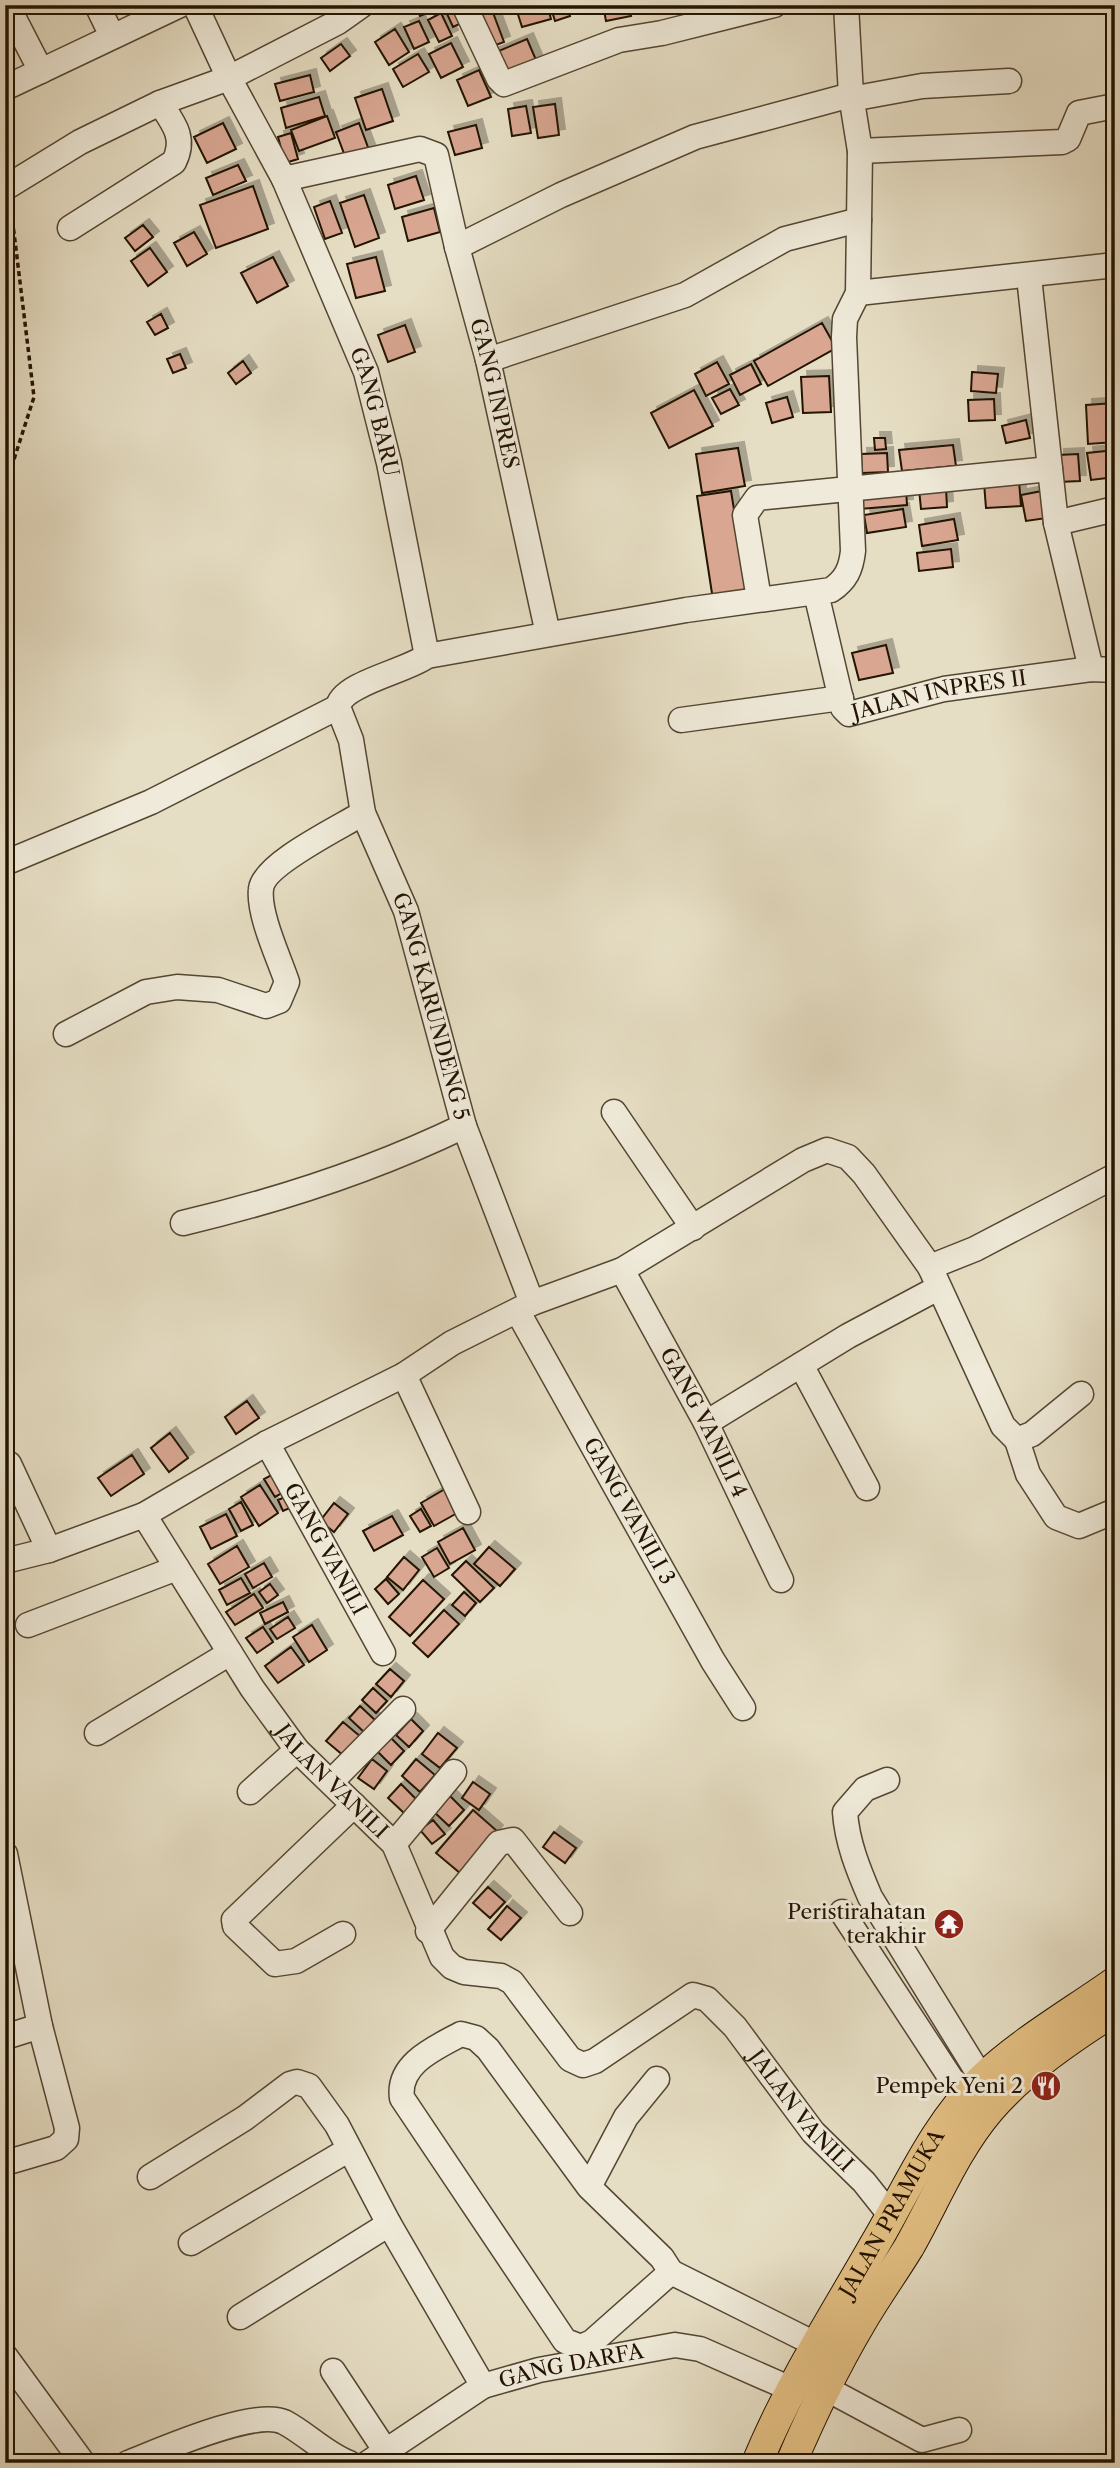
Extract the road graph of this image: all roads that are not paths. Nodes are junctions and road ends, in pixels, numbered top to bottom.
1 (7, 5) edge
2 (97, 5) edge
3 (180, 5) edge
4 (195, 5) edge
5 (362, 5) edge
6 (464, 5) edge
7 (774, 5) edge
8 (846, 5) edge
9 (112, 36) junction
10 (41, 71) junction
11 (229, 78) junction
12 (1010, 81) dead end
13 (5, 88) edge
14 (851, 97) junction
15 (160, 103) junction
16 (1115, 106) edge
17 (860, 151) junction
18 (284, 179) junction
19 (7, 187) edge
20 (859, 220) junction
21 (70, 228) dead end
22 (457, 247) junction
23 (1115, 265) edge
24 (1029, 277) junction
25 (858, 293) junction
26 (488, 360) junction
27 (1050, 468) junction
28 (849, 486) junction
29 (1115, 509) edge
30 (1056, 523) junction
31 (816, 593) junction
32 (759, 599) junction
33 (548, 634) junction
34 (427, 656) junction
35 (1103, 669) edge
36 (841, 698) junction
37 (338, 707) junction
38 (681, 720) dead end
39 (363, 813) junction
40 (5, 863) edge
41 (66, 1034) dead end
42 (614, 1112) dead end
43 (464, 1126) junction
44 (1115, 1176) edge
45 (183, 1223) dead end
46 (693, 1228) junction
47 (622, 1270) junction
48 (934, 1278) junction
49 (525, 1308) junction
50 (801, 1365) junction
51 (404, 1375) junction
52 (1081, 1394) dead end
53 (706, 1423) junction
54 (1017, 1440) junction
55 (267, 1443) junction
56 (9, 1464) dead end
57 (867, 1488) dead end
58 (1115, 1511) edge
59 (468, 1512) dead end
60 (144, 1515) junction
61 (49, 1550) junction
62 (5, 1561) edge
63 (177, 1568) junction
64 (781, 1580) dead end
65 (28, 1625) dead end
66 (230, 1653) junction
67 (383, 1653) dead end
68 (743, 1707) dead end
69 (403, 1709) dead end
70 (97, 1733) dead end
71 (297, 1750) junction
72 (454, 1772) dead end
73 (887, 1780) dead end
74 (331, 1782) junction
75 (250, 1791) dead end
76 (354, 1805) junction
77 (394, 1844) junction
78 (5, 1854) edge
79 (842, 1912) dead end
80 (570, 1913) dead end
81 (428, 1931) junction
82 (12, 1934) edge
83 (343, 1934) dead end
84 (1115, 1982) edge
85 (1115, 2010) edge
86 (40, 2026) junction
87 (5, 2037) edge
88 (657, 2079) dead end
89 (976, 2086) junction
90 (348, 2150) junction
91 (5, 2163) edge
92 (150, 2177) dead end
93 (589, 2187) junction
94 (891, 2216) junction
95 (389, 2224) junction
96 (191, 2243) dead end
97 (671, 2272) junction
98 (240, 2317) dead end
99 (815, 2344) junction
100 (5, 2356) edge
101 (333, 2371) dead end
102 (483, 2386) junction
103 (791, 2389) junction
104 (827, 2389) junction
105 (959, 2431) dead end
106 (376, 2456) edge
107 (83, 2463) edge
108 (128, 2463) edge
109 (348, 2463) edge
110 (757, 2463) edge
111 (791, 2463) edge

1 - 10 street
2 - 9 street
3 - 9 street
4 - 11 street, GANG BARU
5 - 11 street
6 - 7 street
8 - 14 street
9 - 10 street
10 - 13 street
11 - 15 street
11 - 18 street, GANG BARU
12 - 14 street
14 - 17 street
14 - 22 street
15 - 19 street
15 - 21 street
16 - 17 street
17 - 20 street
18 - 22 street, GANG INPRES
18 - 34 street, GANG BARU
20 - 25 street
20 - 26 street
22 - 26 street, GANG INPRES
23 - 24 street
24 - 25 street
24 - 27 street
25 - 28 street
26 - 33 street, GANG INPRES
27 - 28 street
27 - 30 street
28 - 31 street
28 - 32 street
29 - 30 street
30 - 35 street
31 - 32 street
31 - 36 street, JALAN INPRES II
32 - 33 street
33 - 34 street
34 - 37 street
35 - 36 street, JALAN INPRES II
36 - 38 street
37 - 39 street, GANG KARUNDENG 5
37 - 40 street
39 - 41 street
39 - 43 street, GANG KARUNDENG 5
42 - 46 street
43 - 45 street
43 - 49 street, GANG KARUNDENG 5
44 - 48 street
46 - 47 street
46 - 48 street
47 - 49 street
47 - 53 street, GANG VANILI 4
48 - 50 street
48 - 54 street
49 - 51 street
49 - 68 street, GANG VANILI 3
50 - 53 street
50 - 57 street
51 - 55 street
51 - 59 street
52 - 54 street
53 - 64 street, GANG VANILI 4
54 - 58 street
55 - 60 street
55 - 67 street, GANG VANILI
56 - 61 street
60 - 61 street
60 - 63 street, JALAN VANILI
61 - 62 street
63 - 65 street
63 - 66 street, JALAN VANILI
66 - 70 street
66 - 71 street, JALAN VANILI
69 - 74 street
71 - 74 street, JALAN VANILI
71 - 75 street
72 - 77 street
73 - 89 street
74 - 76 street, JALAN VANILI
76 - 77 street, JALAN VANILI
76 - 83 street
77 - 81 street, JALAN VANILI
78 - 82 street
79 - 89 street
80 - 81 street
81 - 94 street, JALAN VANILI
82 - 86 street
84 - 89 main road, JALAN PRAMUKA
85 - 104 main road, JALAN PRAMUKA
86 - 87 street
86 - 91 street
88 - 93 street
89 - 94 main road, JALAN PRAMUKA
90 - 92 street
90 - 95 street
90 - 96 street
93 - 97 street
93 - 97 street
94 - 99 main road, JALAN PRAMUKA
95 - 98 street
95 - 102 street
97 - 99 street
99 - 103 main road, JALAN PRAMUKA
100 - 107 street
101 - 106 street
102 - 103 street, GANG DARFA
102 - 106 street, GANG DARFA
103 - 110 main road, JALAN PRAMUKA
104 - 105 street
104 - 111 main road, JALAN PRAMUKA
108 - 109 street

